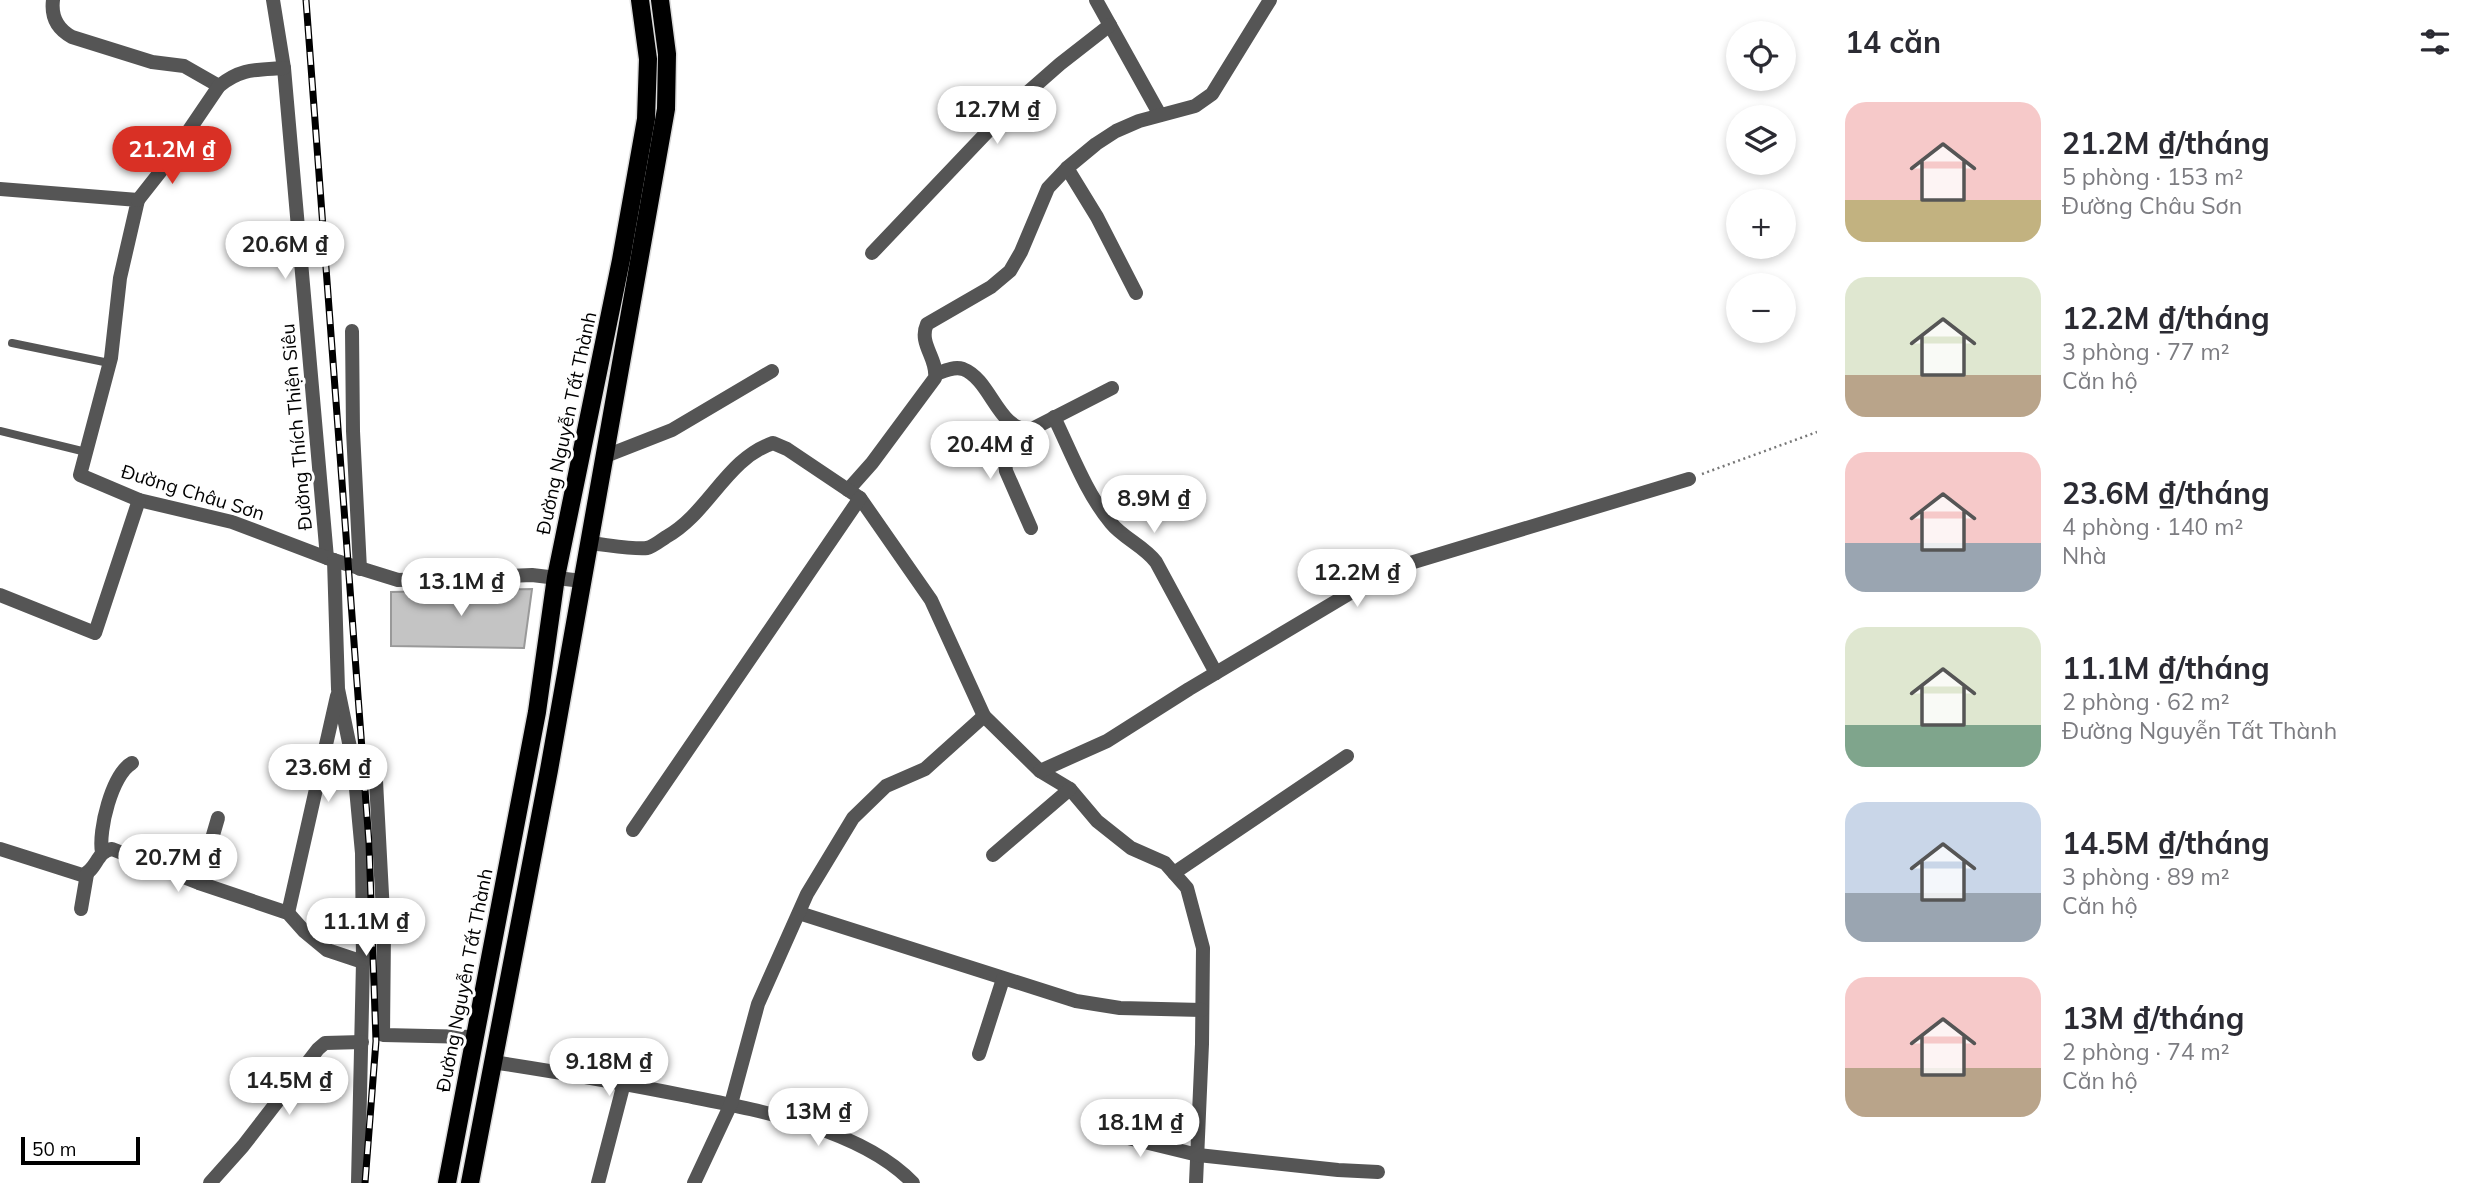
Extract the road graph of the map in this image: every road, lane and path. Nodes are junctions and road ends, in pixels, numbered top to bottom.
1 (53, 0) edge
2 (273, 0) edge
3 (640, 0) edge
4 (660, 0) edge
5 (1096, 0) edge
6 (1270, 0) edge
7 (1110, 25) junction
8 (284, 68) junction
9 (219, 86) junction
10 (1160, 115) junction
11 (1067, 168) junction
12 (0, 189) edge
13 (138, 200) junction
14 (872, 253) dead end
15 (1136, 293) dead end
16 (352, 331) dead end
17 (12, 343) dead end
18 (109, 363) junction
19 (772, 371) dead end
20 (936, 374) junction
21 (1112, 388) dead end
22 (1054, 417) junction
23 (1014, 427) junction
24 (0, 430) edge
25 (1817, 432) edge
26 (86, 452) junction
27 (603, 457) junction
28 (1689, 479) joint
29 (854, 494) junction
30 (139, 500) junction
31 (1031, 528) dead end
32 (588, 543) junction
33 (330, 559) junction
34 (360, 569) junction
35 (556, 577) junction
36 (582, 581) junction
37 (0, 595) edge
38 (1216, 673) junction
39 (338, 689) junction
40 (984, 716) junction
41 (1347, 756) dead end
42 (376, 762) dead end
43 (132, 763) dead end
44 (1040, 771) junction
45 (1070, 789) junction
46 (218, 818) dead end
47 (633, 830) dead end
48 (0, 849) edge
49 (102, 852) junction
50 (993, 855) dead end
51 (1174, 873) junction
52 (87, 874) junction
53 (199, 883) junction
54 (81, 909) dead end
55 (288, 913) junction
56 (799, 913) junction
57 (363, 962) junction
58 (1003, 979) junction
59 (1202, 1010) junction
60 (474, 1037) junction
61 (362, 1042) junction
62 (979, 1054) dead end
63 (493, 1062) junction
64 (624, 1083) junction
65 (731, 1104) junction
66 (1091, 1129) dead end
67 (1198, 1155) junction
68 (1378, 1172) dead end
69 (210, 1183) edge
70 (358, 1183) edge
71 (447, 1183) edge
72 (470, 1183) edge
73 (598, 1183) edge
74 (694, 1183) edge
75 (913, 1183) edge
76 (1196, 1183) edge

1 - 9 street
2 - 8 street, Đường Thích Thiện Siêu
3 - 35 main road, Đường Nguyễn Tất Thành
4 - 27 main road, Đường Nguyễn Tất Thành
5 - 7 street
6 - 10 street
7 - 10 street
7 - 14 street
8 - 9 street
8 - 33 street, Đường Thích Thiện Siêu
9 - 13 street
10 - 11 street
11 - 15 street
11 - 20 street
12 - 13 street
13 - 18 street, Đường Châu Sơn
16 - 34 street
17 - 18 lane
18 - 26 street, Đường Châu Sơn
19 - 27 street
20 - 23 street
20 - 29 street
21 - 22 street
22 - 23 street
22 - 38 street
23 - 31 street
24 - 26 lane
25 - 28 path
26 - 30 street, Đường Châu Sơn
27 - 32 main road, Đường Nguyễn Tất Thành
28 - 38 street
29 - 32 street
29 - 40 street
29 - 47 street
30 - 33 street, Đường Châu Sơn
30 - 37 street
32 - 36 main road, Đường Nguyễn Tất Thành
33 - 34 street, Đường Châu Sơn
33 - 39 street, Đường Thích Thiện Siêu
34 - 35 street, Đường Châu Sơn
35 - 36 street, Đường Châu Sơn
35 - 60 main road, Đường Nguyễn Tất Thành
36 - 63 main road, Đường Nguyễn Tất Thành
38 - 44 street
39 - 55 street
39 - 57 street
40 - 44 street
40 - 56 street
41 - 51 street
42 - 60 street
43 - 49 street
44 - 45 street
45 - 50 street
45 - 51 street
46 - 53 street
48 - 52 street
49 - 52 street
49 - 53 street
51 - 59 street
52 - 54 street
53 - 55 street
55 - 57 street
56 - 58 street
56 - 65 street
57 - 61 street
58 - 59 street
58 - 62 street
59 - 67 street
60 - 71 main road, Đường Nguyễn Tất Thành
61 - 69 street
61 - 70 street
63 - 64 street
63 - 72 main road, Đường Nguyễn Tất Thành
64 - 65 street
64 - 73 street
65 - 74 street
65 - 75 street
66 - 67 street
67 - 68 street
67 - 76 street

